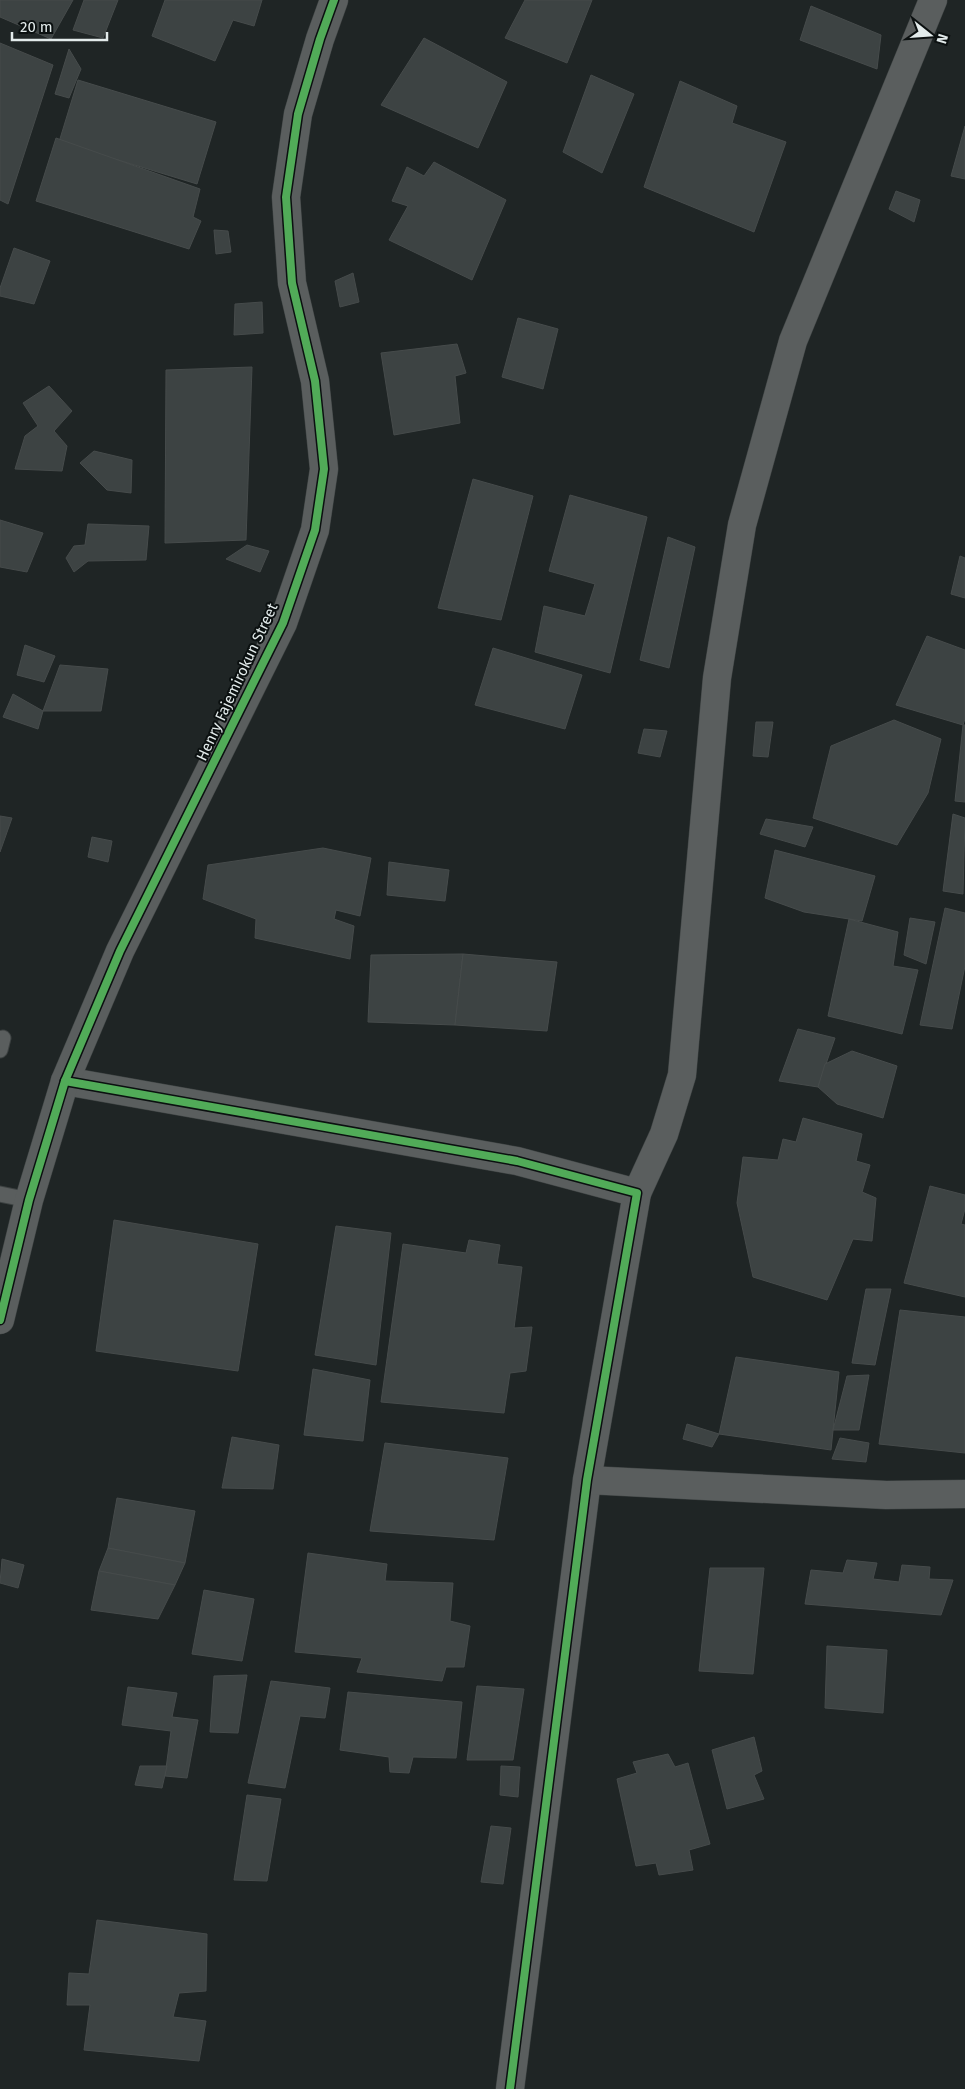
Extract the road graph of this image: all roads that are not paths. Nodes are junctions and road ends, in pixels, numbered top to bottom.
1 (334, 0) edge
2 (932, 0) edge
3 (65, 1081) junction
4 (637, 1193) junction
5 (0, 1194) edge
6 (29, 1200) junction
7 (0, 1320) edge
8 (587, 1480) junction
9 (965, 1494) edge
10 (510, 2089) edge

1 - 3 street, Henry Fajemirokun Street
2 - 4 street
3 - 4 street
3 - 6 street, Henry Fajemirokun Street
4 - 8 street
5 - 6 lane
6 - 7 street, Henry Fajemirokun Street
8 - 9 street
8 - 10 street

